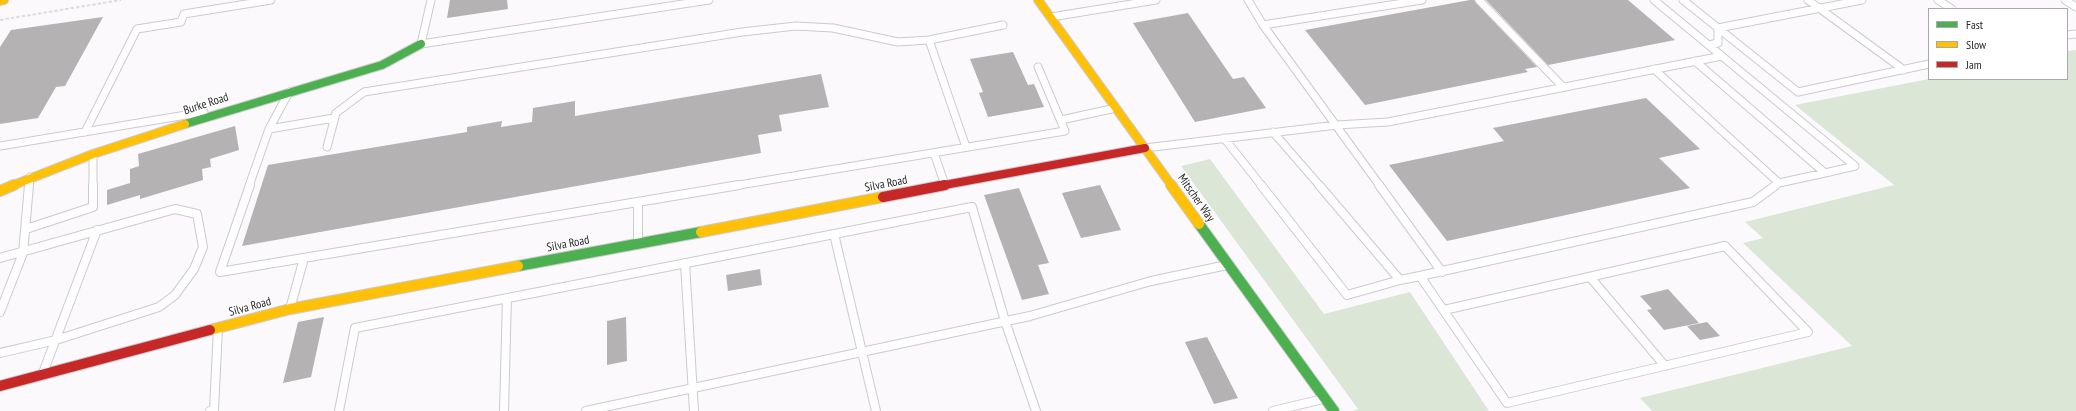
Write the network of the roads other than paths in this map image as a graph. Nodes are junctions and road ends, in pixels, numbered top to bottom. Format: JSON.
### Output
{"nodes":[{"id":1,"x":4,"y":0,"type":"edge"},
{"id":2,"x":271,"y":0,"type":"edge"},
{"id":3,"x":431,"y":0,"type":"edge"},
{"id":4,"x":709,"y":0,"type":"edge"},
{"id":5,"x":1038,"y":0,"type":"edge"},
{"id":6,"x":1156,"y":0,"type":"edge"},
{"id":7,"x":1248,"y":0,"type":"edge"},
{"id":8,"x":1422,"y":0,"type":"edge"},
{"id":9,"x":1479,"y":0,"type":"edge"},
{"id":10,"x":1654,"y":0,"type":"edge"},
{"id":11,"x":1683,"y":0,"type":"edge"},
{"id":12,"x":1808,"y":0,"type":"edge"},
{"id":13,"x":1862,"y":0,"type":"edge"},
{"id":14,"x":1938,"y":0,"type":"edge"},
{"id":15,"x":2065,"y":0,"type":"edge"},
{"id":16,"x":0,"y":1,"type":"edge"},
{"id":17,"x":2076,"y":6,"type":"edge"},
{"id":18,"x":1819,"y":8,"type":"junction"},
{"id":19,"x":1950,"y":8,"type":"edge"},
{"id":20,"x":1051,"y":17,"type":"junction"},
{"id":21,"x":1003,"y":25,"type":"dead end"},
{"id":22,"x":1264,"y":25,"type":"junction"},
{"id":23,"x":1718,"y":28,"type":"junction"},
{"id":24,"x":929,"y":40,"type":"junction"},
{"id":25,"x":421,"y":44,"type":"junction"},
{"id":26,"x":1708,"y":45,"type":"junction"},
{"id":27,"x":1722,"y":56,"type":"junction"},
{"id":28,"x":1695,"y":61,"type":"junction"},
{"id":29,"x":1928,"y":64,"type":"edge"},
{"id":30,"x":1038,"y":67,"type":"dead end"},
{"id":31,"x":1654,"y":70,"type":"junction"},
{"id":32,"x":1904,"y":70,"type":"junction"},
{"id":33,"x":1563,"y":87,"type":"junction"},
{"id":34,"x":288,"y":92,"type":"junction"},
{"id":35,"x":241,"y":106,"type":"junction"},
{"id":36,"x":1116,"y":108,"type":"junction"},
{"id":37,"x":334,"y":118,"type":"junction"},
{"id":38,"x":1061,"y":120,"type":"junction"},
{"id":39,"x":1337,"y":125,"type":"junction"},
{"id":40,"x":269,"y":129,"type":"junction"},
{"id":41,"x":85,"y":132,"type":"junction"},
{"id":42,"x":1273,"y":132,"type":"junction"},
{"id":43,"x":1224,"y":138,"type":"junction"},
{"id":44,"x":0,"y":146,"type":"edge"},
{"id":45,"x":966,"y":147,"type":"junction"},
{"id":46,"x":327,"y":148,"type":"dead end"},
{"id":47,"x":1146,"y":148,"type":"junction"},
{"id":48,"x":934,"y":153,"type":"junction"},
{"id":49,"x":93,"y":154,"type":"junction"},
{"id":50,"x":1825,"y":173,"type":"junction"},
{"id":51,"x":30,"y":177,"type":"junction"},
{"id":52,"x":1779,"y":183,"type":"junction"},
{"id":53,"x":945,"y":185,"type":"junction"},
{"id":54,"x":0,"y":191,"type":"edge"},
{"id":55,"x":638,"y":202,"type":"junction"},
{"id":56,"x":26,"y":229,"type":"junction"},
{"id":57,"x":98,"y":230,"type":"junction"},
{"id":58,"x":834,"y":234,"type":"junction"},
{"id":59,"x":638,"y":243,"type":"junction"},
{"id":60,"x":22,"y":253,"type":"junction"},
{"id":61,"x":0,"y":258,"type":"edge"},
{"id":62,"x":304,"y":258,"type":"junction"},
{"id":63,"x":685,"y":263,"type":"junction"},
{"id":64,"x":1228,"y":264,"type":"junction"},
{"id":65,"x":1442,"y":272,"type":"junction"},
{"id":66,"x":1420,"y":276,"type":"junction"},
{"id":67,"x":1590,"y":277,"type":"junction"},
{"id":68,"x":1400,"y":280,"type":"junction"},
{"id":69,"x":507,"y":298,"type":"junction"},
{"id":70,"x":290,"y":309,"type":"junction"},
{"id":71,"x":1444,"y":310,"type":"junction"},
{"id":72,"x":0,"y":312,"type":"edge"},
{"id":73,"x":1005,"y":321,"type":"junction"},
{"id":74,"x":218,"y":328,"type":"junction"},
{"id":75,"x":56,"y":340,"type":"junction"},
{"id":76,"x":0,"y":352,"type":"edge"},
{"id":77,"x":862,"y":352,"type":"junction"},
{"id":78,"x":1665,"y":366,"type":"junction"},
{"id":79,"x":43,"y":374,"type":"junction"},
{"id":80,"x":0,"y":386,"type":"edge"},
{"id":81,"x":692,"y":387,"type":"junction"},
{"id":82,"x":1325,"y":399,"type":"junction"},
{"id":83,"x":210,"y":411,"type":"edge"},
{"id":84,"x":339,"y":411,"type":"edge"},
{"id":85,"x":504,"y":411,"type":"edge"},
{"id":86,"x":586,"y":411,"type":"edge"},
{"id":87,"x":694,"y":411,"type":"edge"},
{"id":88,"x":876,"y":411,"type":"edge"},
{"id":89,"x":1036,"y":411,"type":"edge"},
{"id":90,"x":1273,"y":411,"type":"edge"},
{"id":91,"x":1334,"y":411,"type":"edge"}],
"edges":[{"from":1,"to":16,"type":"street"},
{"from":2,"to":41,"type":"lane"},
{"from":3,"to":25,"type":"lane"},
{"from":4,"to":25,"type":"lane"},
{"from":5,"to":20,"type":"street","name":"Mitscher Way"},
{"from":6,"to":20,"type":"lane"},
{"from":7,"to":22,"type":"lane"},
{"from":8,"to":22,"type":"lane"},
{"from":9,"to":33,"type":"lane"},
{"from":10,"to":26,"type":"lane"},
{"from":11,"to":23,"type":"lane"},
{"from":12,"to":18,"type":"lane"},
{"from":13,"to":18,"type":"lane"},
{"from":14,"to":19,"type":"lane"},
{"from":15,"to":17,"type":"lane"},
{"from":18,"to":23,"type":"lane"},
{"from":18,"to":32,"type":"lane"},
{"from":20,"to":36,"type":"street","name":"Mitscher Way"},
{"from":21,"to":24,"type":"lane"},
{"from":22,"to":39,"type":"lane"},
{"from":23,"to":26,"type":"lane"},
{"from":23,"to":32,"type":"lane"},
{"from":24,"to":37,"type":"lane"},
{"from":24,"to":45,"type":"lane"},
{"from":25,"to":34,"type":"street","name":"Burke Road"},
{"from":26,"to":27,"type":"lane"},
{"from":27,"to":28,"type":"lane"},
{"from":27,"to":50,"type":"lane"},
{"from":28,"to":31,"type":"lane"},
{"from":28,"to":50,"type":"lane"},
{"from":29,"to":32,"type":"lane"},
{"from":30,"to":38,"type":"lane"},
{"from":31,"to":33,"type":"lane"},
{"from":31,"to":52,"type":"lane"},
{"from":33,"to":39,"type":"lane"},
{"from":34,"to":35,"type":"street","name":"Burke Road"},
{"from":34,"to":40,"type":"lane"},
{"from":35,"to":41,"type":"lane"},
{"from":35,"to":49,"type":"street","name":"Burke Road"},
{"from":36,"to":38,"type":"lane"},
{"from":36,"to":47,"type":"street","name":"Mitscher Way"},
{"from":37,"to":40,"type":"lane"},
{"from":37,"to":46,"type":"lane"},
{"from":38,"to":45,"type":"lane"},
{"from":39,"to":42,"type":"lane"},
{"from":39,"to":65,"type":"lane"},
{"from":40,"to":62,"type":"lane"},
{"from":41,"to":44,"type":"lane"},
{"from":42,"to":43,"type":"lane"},
{"from":42,"to":68,"type":"lane"},
{"from":43,"to":47,"type":"lane"},
{"from":43,"to":68,"type":"lane"},
{"from":45,"to":48,"type":"lane"},
{"from":47,"to":53,"type":"street","name":"Silva Road"},
{"from":47,"to":64,"type":"street","name":"Mitscher Way"},
{"from":48,"to":53,"type":"lane"},
{"from":48,"to":55,"type":"lane"},
{"from":49,"to":51,"type":"street","name":"Burke Road"},
{"from":49,"to":56,"type":"lane"},
{"from":50,"to":52,"type":"lane"},
{"from":51,"to":54,"type":"street","name":"Burke Road"},
{"from":51,"to":56,"type":"lane"},
{"from":52,"to":65,"type":"lane"},
{"from":53,"to":59,"type":"street","name":"Silva Road"},
{"from":55,"to":59,"type":"lane"},
{"from":55,"to":62,"type":"lane"},
{"from":56,"to":60,"type":"lane"},
{"from":57,"to":60,"type":"lane"},
{"from":57,"to":75,"type":"lane"},
{"from":57,"to":75,"type":"lane"},
{"from":58,"to":63,"type":"lane"},
{"from":58,"to":73,"type":"lane"},
{"from":58,"to":77,"type":"lane"},
{"from":59,"to":70,"type":"street","name":"Silva Road"},
{"from":60,"to":61,"type":"lane"},
{"from":60,"to":72,"type":"lane"},
{"from":62,"to":70,"type":"lane"},
{"from":63,"to":69,"type":"lane"},
{"from":63,"to":81,"type":"lane"},
{"from":64,"to":73,"type":"lane"},
{"from":64,"to":82,"type":"street","name":"Mitscher Way"},
{"from":65,"to":66,"type":"lane"},
{"from":66,"to":68,"type":"lane"},
{"from":66,"to":71,"type":"lane"},
{"from":67,"to":71,"type":"lane"},
{"from":67,"to":78,"type":"lane"},
{"from":67,"to":78,"type":"lane"},
{"from":69,"to":84,"type":"lane"},
{"from":69,"to":85,"type":"lane"},
{"from":70,"to":74,"type":"street","name":"Silva Road"},
{"from":71,"to":78,"type":"lane"},
{"from":73,"to":77,"type":"lane"},
{"from":73,"to":89,"type":"lane"},
{"from":74,"to":79,"type":"street","name":"Silva Road"},
{"from":74,"to":83,"type":"lane"},
{"from":75,"to":76,"type":"lane"},
{"from":75,"to":79,"type":"lane"},
{"from":77,"to":81,"type":"lane"},
{"from":77,"to":88,"type":"lane"},
{"from":79,"to":80,"type":"street","name":"Silva Road"},
{"from":81,"to":86,"type":"lane"},
{"from":81,"to":87,"type":"lane"},
{"from":82,"to":90,"type":"lane"},
{"from":82,"to":91,"type":"street","name":"Mitscher Way"}]}
